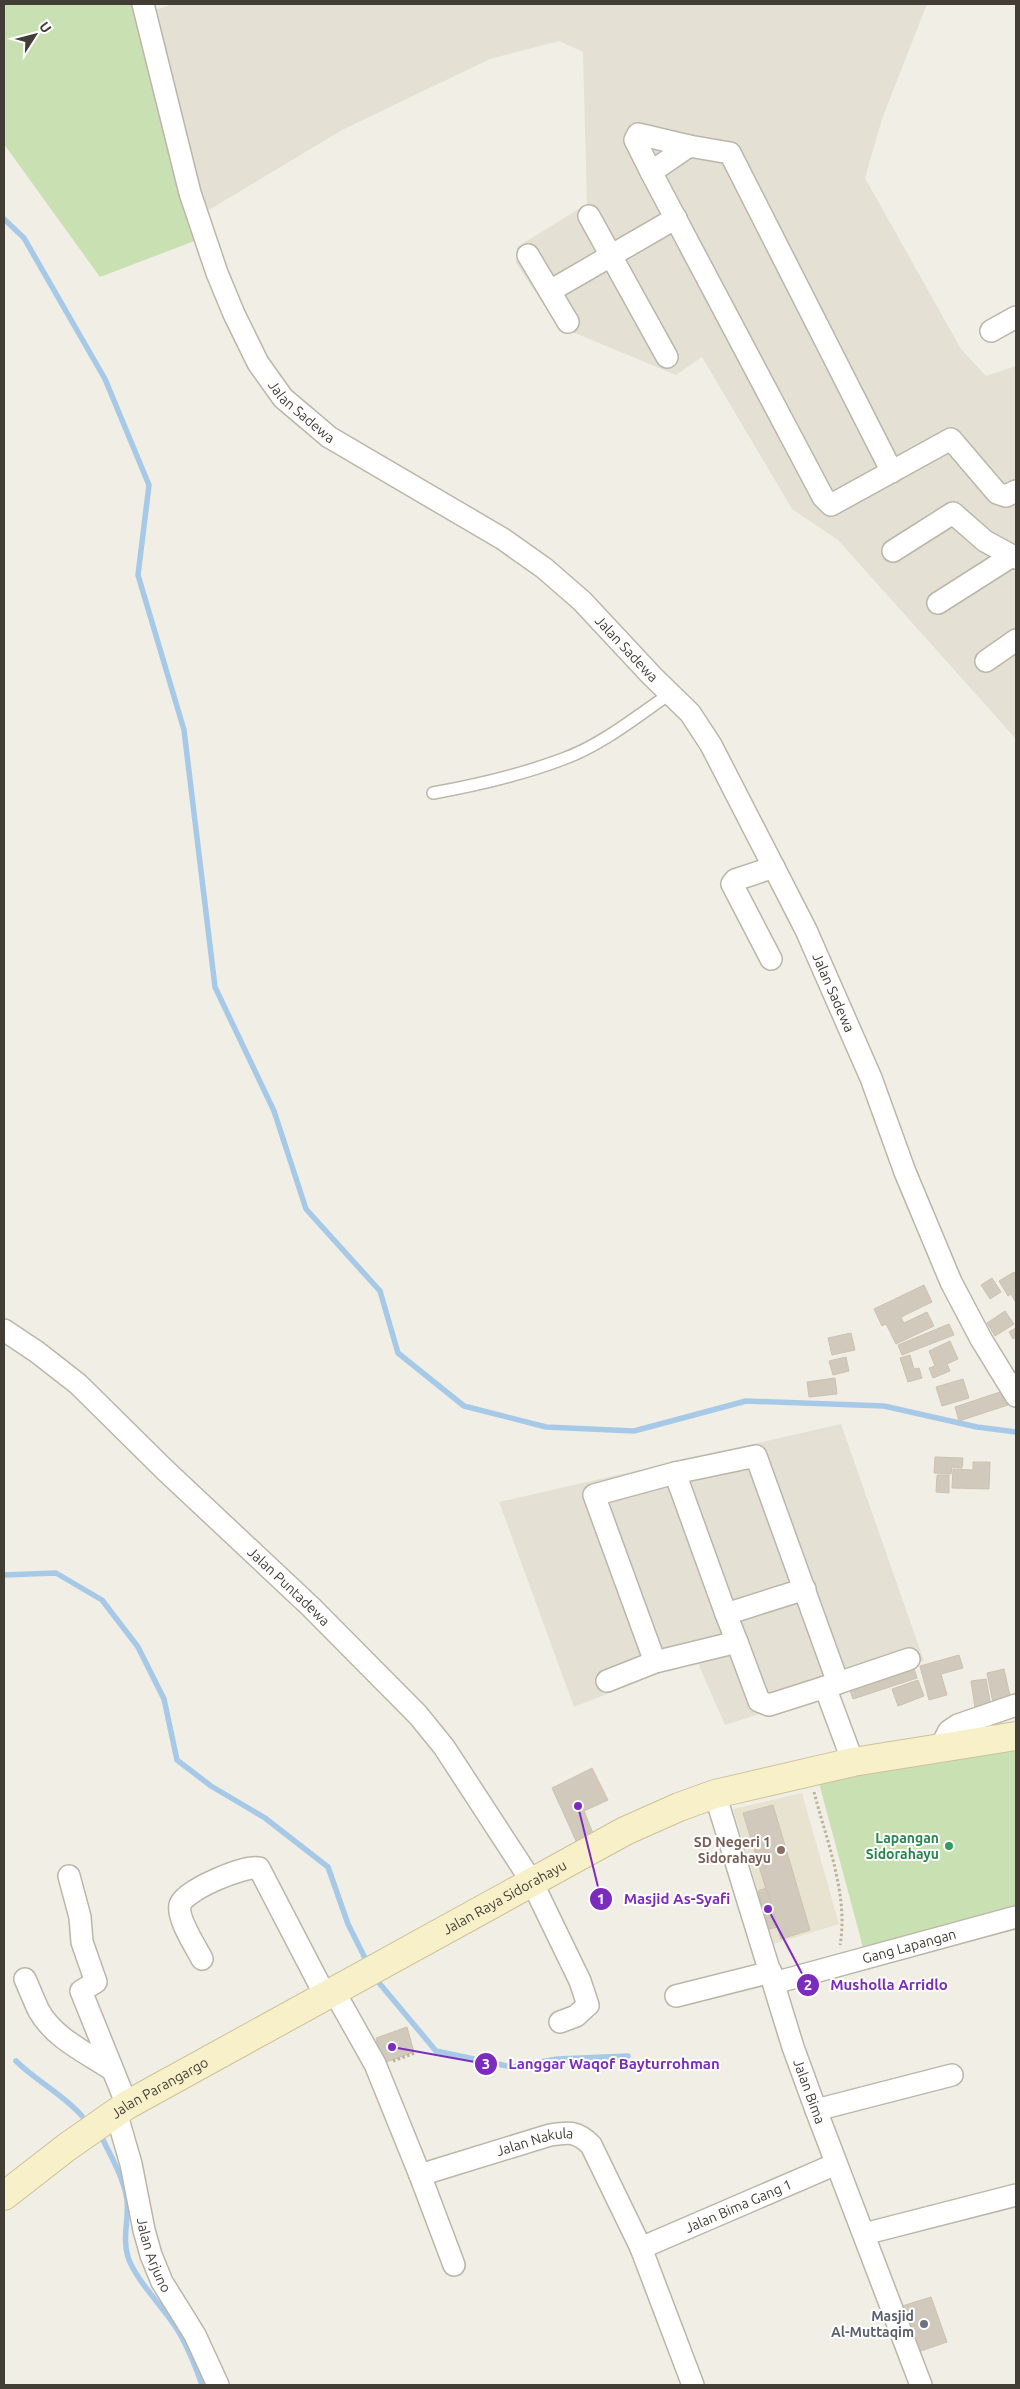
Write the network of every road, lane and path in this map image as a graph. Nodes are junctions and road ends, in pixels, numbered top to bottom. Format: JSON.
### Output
{"nodes":[{"id":1,"x":142,"y":4,"type":"edge"},
{"id":2,"x":689,"y":146,"type":"junction"},
{"id":3,"x":652,"y":172,"type":"junction"},
{"id":4,"x":589,"y":216,"type":"dead end"},
{"id":5,"x":676,"y":218,"type":"junction"},
{"id":6,"x":528,"y":255,"type":"dead end"},
{"id":7,"x":612,"y":255,"type":"junction"},
{"id":8,"x":550,"y":291,"type":"junction"},
{"id":9,"x":1016,"y":317,"type":"edge"},
{"id":10,"x":568,"y":322,"type":"dead end"},
{"id":11,"x":991,"y":331,"type":"dead end"},
{"id":12,"x":667,"y":357,"type":"dead end"},
{"id":13,"x":892,"y":472,"type":"junction"},
{"id":14,"x":1016,"y":491,"type":"edge"},
{"id":15,"x":893,"y":551,"type":"dead end"},
{"id":16,"x":1014,"y":557,"type":"edge"},
{"id":17,"x":938,"y":602,"type":"dead end"},
{"id":18,"x":1016,"y":640,"type":"edge"},
{"id":19,"x":986,"y":661,"type":"dead end"},
{"id":20,"x":672,"y":693,"type":"junction"},
{"id":21,"x":433,"y":793,"type":"dead end"},
{"id":22,"x":774,"y":867,"type":"junction"},
{"id":23,"x":771,"y":959,"type":"dead end"},
{"id":24,"x":4,"y":1330,"type":"edge"},
{"id":25,"x":1016,"y":1396,"type":"edge"},
{"id":26,"x":675,"y":1473,"type":"junction"},
{"id":27,"x":805,"y":1589,"type":"junction"},
{"id":28,"x":726,"y":1614,"type":"junction"},
{"id":29,"x":737,"y":1642,"type":"junction"},
{"id":30,"x":909,"y":1659,"type":"dead end"},
{"id":31,"x":655,"y":1662,"type":"junction"},
{"id":32,"x":607,"y":1681,"type":"dead end"},
{"id":33,"x":832,"y":1685,"type":"junction"},
{"id":34,"x":1016,"y":1705,"type":"edge"},
{"id":35,"x":1016,"y":1736,"type":"edge"},
{"id":36,"x":942,"y":1746,"type":"junction"},
{"id":37,"x":853,"y":1762,"type":"junction"},
{"id":38,"x":809,"y":1772,"type":"junction"},
{"id":39,"x":715,"y":1794,"type":"junction"},
{"id":40,"x":69,"y":1876,"type":"dead end"},
{"id":41,"x":532,"y":1882,"type":"junction"},
{"id":42,"x":1016,"y":1917,"type":"edge"},
{"id":43,"x":202,"y":1959,"type":"dead end"},
{"id":44,"x":835,"y":1966,"type":"junction"},
{"id":45,"x":772,"y":1977,"type":"junction"},
{"id":46,"x":25,"y":1979,"type":"dead end"},
{"id":47,"x":330,"y":1995,"type":"junction"},
{"id":48,"x":676,"y":1996,"type":"dead end"},
{"id":49,"x":560,"y":2022,"type":"dead end"},
{"id":50,"x":111,"y":2068,"type":"junction"},
{"id":51,"x":952,"y":2074,"type":"dead end"},
{"id":52,"x":121,"y":2109,"type":"junction"},
{"id":53,"x":816,"y":2110,"type":"junction"},
{"id":54,"x":836,"y":2164,"type":"junction"},
{"id":55,"x":420,"y":2176,"type":"junction"},
{"id":56,"x":1016,"y":2195,"type":"edge"},
{"id":57,"x":4,"y":2196,"type":"edge"},
{"id":58,"x":864,"y":2234,"type":"junction"},
{"id":59,"x":641,"y":2248,"type":"junction"},
{"id":60,"x":454,"y":2265,"type":"dead end"},
{"id":61,"x":218,"y":2385,"type":"edge"},
{"id":62,"x":693,"y":2385,"type":"edge"},
{"id":63,"x":921,"y":2385,"type":"edge"}],
"edges":[{"from":1,"to":20,"type":"street","name":"Jalan Sadewa"},
{"from":2,"to":3,"type":"street"},
{"from":2,"to":3,"type":"street"},
{"from":2,"to":13,"type":"street"},
{"from":3,"to":5,"type":"street"},
{"from":4,"to":7,"type":"street"},
{"from":5,"to":7,"type":"street"},
{"from":5,"to":13,"type":"street"},
{"from":6,"to":8,"type":"street"},
{"from":7,"to":8,"type":"street"},
{"from":7,"to":12,"type":"street"},
{"from":8,"to":10,"type":"street"},
{"from":9,"to":11,"type":"street"},
{"from":13,"to":14,"type":"street"},
{"from":15,"to":16,"type":"street"},
{"from":16,"to":17,"type":"street"},
{"from":18,"to":19,"type":"street"},
{"from":20,"to":21,"type":"lane"},
{"from":20,"to":22,"type":"street","name":"Jalan Sadewa"},
{"from":22,"to":23,"type":"street"},
{"from":22,"to":25,"type":"street","name":"Jalan Sadewa"},
{"from":24,"to":41,"type":"street","name":"Jalan Puntadewa"},
{"from":26,"to":27,"type":"street"},
{"from":26,"to":28,"type":"street"},
{"from":26,"to":31,"type":"street"},
{"from":27,"to":28,"type":"street"},
{"from":27,"to":33,"type":"street"},
{"from":28,"to":29,"type":"street"},
{"from":29,"to":31,"type":"street"},
{"from":29,"to":33,"type":"street"},
{"from":30,"to":33,"type":"street"},
{"from":31,"to":32,"type":"street"},
{"from":33,"to":37,"type":"street"},
{"from":34,"to":36,"type":"street"},
{"from":35,"to":36,"type":"main road","name":"Jalan Raya Sidorahayu"},
{"from":36,"to":37,"type":"main road","name":"Jalan Raya Sidorahayu"},
{"from":37,"to":38,"type":"main road","name":"Jalan Raya Sidorahayu"},
{"from":38,"to":39,"type":"main road","name":"Jalan Raya Sidorahayu"},
{"from":38,"to":44,"type":"path"},
{"from":39,"to":41,"type":"main road","name":"Jalan Raya Sidorahayu"},
{"from":39,"to":45,"type":"street","name":"Jalan Bima"},
{"from":40,"to":50,"type":"street","name":"Jalan Arjuno"},
{"from":41,"to":47,"type":"main road","name":"Jalan Raya Sidorahayu"},
{"from":41,"to":49,"type":"street","name":"Jalan Puntadewa"},
{"from":42,"to":44,"type":"street","name":"Gang Lapangan"},
{"from":43,"to":47,"type":"street"},
{"from":44,"to":45,"type":"street","name":"Gang Lapangan"},
{"from":45,"to":48,"type":"street","name":"Gang Lapangan"},
{"from":45,"to":53,"type":"street","name":"Jalan Bima"},
{"from":46,"to":50,"type":"street"},
{"from":47,"to":52,"type":"main road","name":"Jalan Parangargo"},
{"from":47,"to":55,"type":"street"},
{"from":50,"to":52,"type":"street","name":"Jalan Arjuno"},
{"from":51,"to":53,"type":"street"},
{"from":52,"to":57,"type":"main road","name":"Jalan Parangargo"},
{"from":52,"to":61,"type":"street","name":"Jalan Arjuno"},
{"from":53,"to":54,"type":"street","name":"Jalan Bima"},
{"from":54,"to":58,"type":"street","name":"Jalan Bima"},
{"from":54,"to":59,"type":"street","name":"Jalan Bima Gang 1"},
{"from":55,"to":59,"type":"street","name":"Jalan Nakula"},
{"from":55,"to":60,"type":"street"},
{"from":56,"to":58,"type":"street"},
{"from":58,"to":63,"type":"street","name":"Jalan Bima"},
{"from":59,"to":62,"type":"street","name":"Jalan Nakula"}]}
